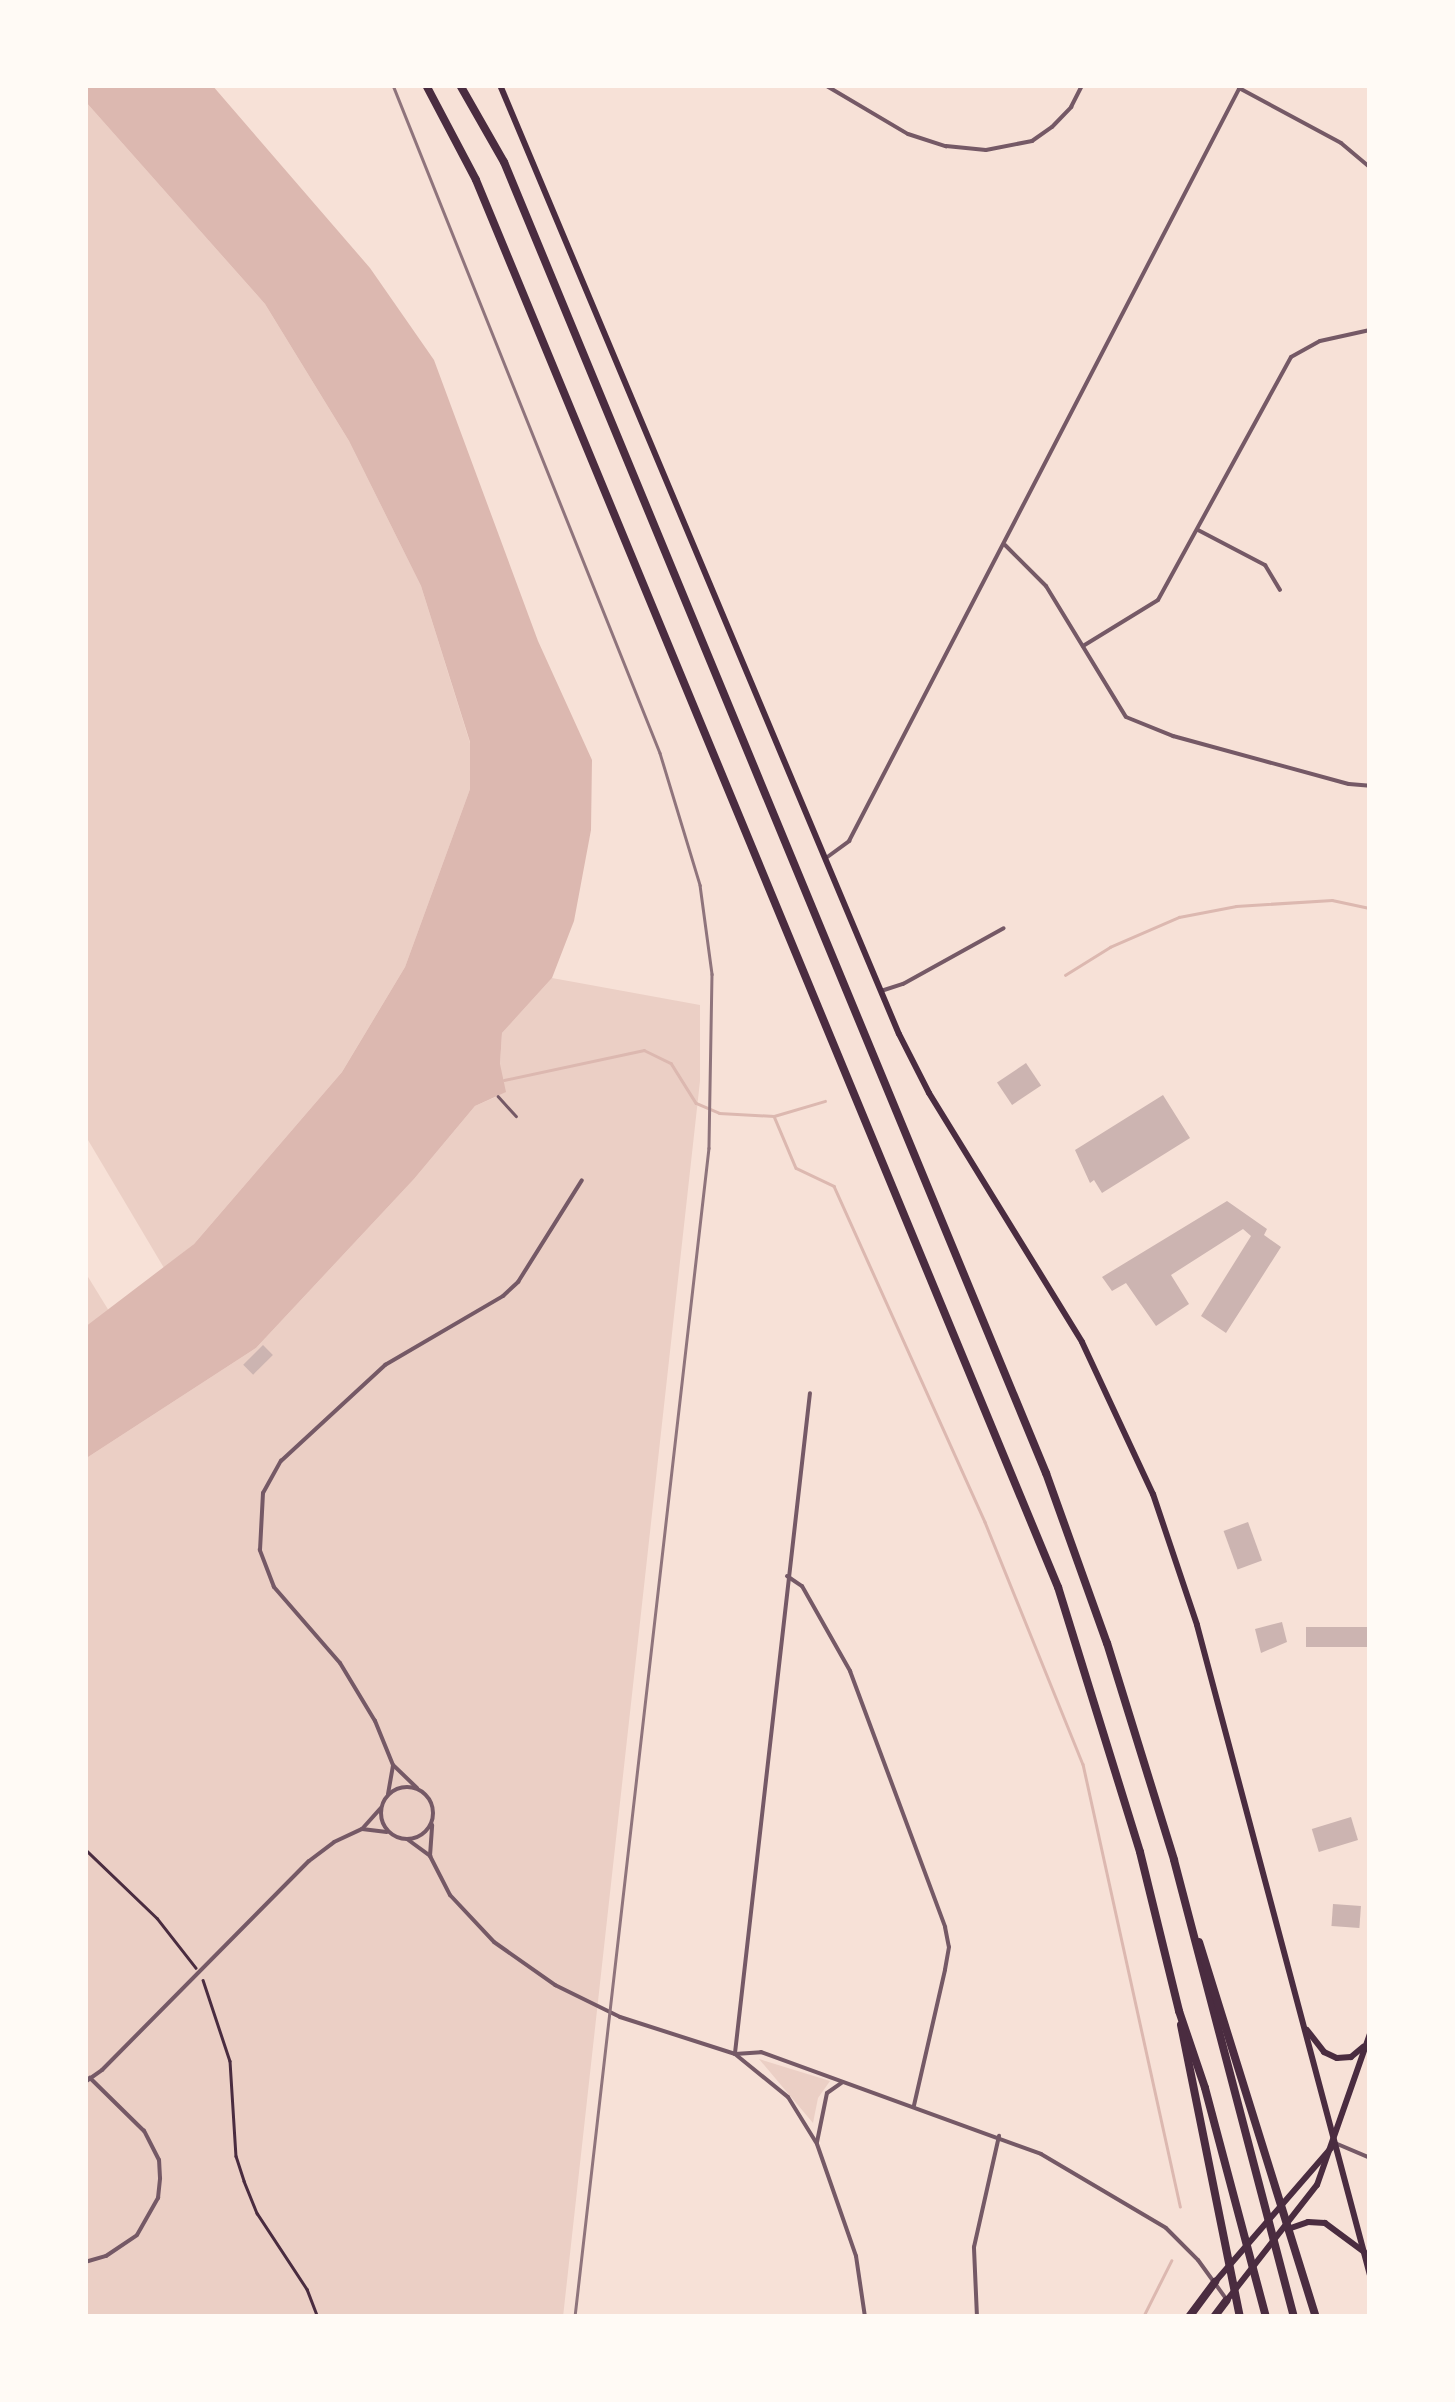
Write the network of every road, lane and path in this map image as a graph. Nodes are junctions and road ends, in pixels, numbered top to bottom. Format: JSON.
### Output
{"nodes":[{"id":1,"x":426,"y":85,"type":"edge"},
{"id":2,"x":460,"y":85,"type":"edge"},
{"id":3,"x":500,"y":85,"type":"edge"},
{"id":4,"x":825,"y":85,"type":"edge"},
{"id":5,"x":1082,"y":85,"type":"edge"},
{"id":6,"x":1240,"y":86,"type":"edge"},
{"id":7,"x":1370,"y":167,"type":"edge"},
{"id":8,"x":1370,"y":330,"type":"edge"},
{"id":9,"x":1198,"y":530,"type":"junction"},
{"id":10,"x":1005,"y":545,"type":"junction"},
{"id":11,"x":1280,"y":590,"type":"dead end"},
{"id":12,"x":1082,"y":646,"type":"junction"},
{"id":13,"x":1370,"y":786,"type":"edge"},
{"id":14,"x":824,"y":859,"type":"junction"},
{"id":15,"x":1004,"y":928,"type":"dead end"},
{"id":16,"x":880,"y":991,"type":"junction"},
{"id":17,"x":498,"y":1096,"type":"dead end"},
{"id":18,"x":516,"y":1116,"type":"dead end"},
{"id":19,"x":582,"y":1180,"type":"dead end"},
{"id":20,"x":810,"y":1392,"type":"dead end"},
{"id":21,"x":788,"y":1576,"type":"junction"},
{"id":22,"x":393,"y":1765,"type":"junction"},
{"id":23,"x":417,"y":1788,"type":"junction"},
{"id":24,"x":388,"y":1794,"type":"junction"},
{"id":25,"x":381,"y":1808,"type":"junction"},
{"id":26,"x":432,"y":1822,"type":"junction"},
{"id":27,"x":362,"y":1830,"type":"junction"},
{"id":28,"x":390,"y":1833,"type":"junction"},
{"id":29,"x":408,"y":1839,"type":"junction"},
{"id":30,"x":85,"y":1849,"type":"edge"},
{"id":31,"x":430,"y":1856,"type":"junction"},
{"id":32,"x":1187,"y":1910,"type":"junction"},
{"id":33,"x":1180,"y":2011,"type":"junction"},
{"id":34,"x":1305,"y":2028,"type":"junction"},
{"id":35,"x":1369,"y":2038,"type":"edge"},
{"id":36,"x":735,"y":2054,"type":"junction"},
{"id":37,"x":88,"y":2080,"type":"edge"},
{"id":38,"x":848,"y":2082,"type":"junction"},
{"id":39,"x":914,"y":2105,"type":"junction"},
{"id":40,"x":1000,"y":2136,"type":"junction"},
{"id":41,"x":1335,"y":2143,"type":"junction"},
{"id":42,"x":817,"y":2144,"type":"junction"},
{"id":43,"x":1370,"y":2158,"type":"edge"},
{"id":44,"x":1282,"y":2231,"type":"junction"},
{"id":45,"x":1364,"y":2252,"type":"junction"},
{"id":46,"x":85,"y":2262,"type":"edge"},
{"id":47,"x":1370,"y":2275,"type":"edge"},
{"id":48,"x":1215,"y":2282,"type":"junction"},
{"id":49,"x":1226,"y":2300,"type":"junction"},
{"id":50,"x":1240,"y":2316,"type":"edge"},
{"id":51,"x":318,"y":2317,"type":"edge"},
{"id":52,"x":866,"y":2317,"type":"edge"},
{"id":53,"x":977,"y":2317,"type":"edge"},
{"id":54,"x":1189,"y":2317,"type":"edge"},
{"id":55,"x":1214,"y":2317,"type":"edge"},
{"id":56,"x":1266,"y":2317,"type":"edge"},
{"id":57,"x":1294,"y":2317,"type":"edge"},
{"id":58,"x":1316,"y":2317,"type":"edge"}],
"edges":[{"from":1,"to":33,"type":"highway"},
{"from":2,"to":32,"type":"highway"},
{"from":3,"to":14,"type":"main road"},
{"from":4,"to":5,"type":"street"},
{"from":6,"to":7,"type":"street"},
{"from":6,"to":10,"type":"street"},
{"from":8,"to":9,"type":"street"},
{"from":9,"to":11,"type":"street"},
{"from":9,"to":12,"type":"street"},
{"from":10,"to":12,"type":"street"},
{"from":10,"to":14,"type":"street"},
{"from":12,"to":13,"type":"street"},
{"from":14,"to":16,"type":"main road"},
{"from":15,"to":16,"type":"street"},
{"from":16,"to":34,"type":"main road"},
{"from":17,"to":18,"type":"lane"},
{"from":19,"to":22,"type":"street"},
{"from":20,"to":21,"type":"street"},
{"from":21,"to":36,"type":"street"},
{"from":21,"to":39,"type":"street"},
{"from":22,"to":23,"type":"street"},
{"from":22,"to":24,"type":"street"},
{"from":23,"to":24,"type":"street"},
{"from":23,"to":26,"type":"street"},
{"from":24,"to":25,"type":"street"},
{"from":25,"to":27,"type":"street"},
{"from":25,"to":28,"type":"street"},
{"from":26,"to":29,"type":"street"},
{"from":26,"to":31,"type":"street"},
{"from":27,"to":28,"type":"street"},
{"from":27,"to":37,"type":"street"},
{"from":28,"to":29,"type":"street"},
{"from":29,"to":31,"type":"street"},
{"from":30,"to":51,"type":"path"},
{"from":31,"to":36,"type":"street"},
{"from":32,"to":57,"type":"highway"},
{"from":32,"to":58,"type":"highway"},
{"from":33,"to":50,"type":"highway"},
{"from":33,"to":56,"type":"highway"},
{"from":34,"to":35,"type":"main road"},
{"from":34,"to":41,"type":"main road"},
{"from":35,"to":41,"type":"main road"},
{"from":36,"to":38,"type":"street"},
{"from":36,"to":42,"type":"street"},
{"from":37,"to":46,"type":"street"},
{"from":38,"to":39,"type":"street"},
{"from":38,"to":42,"type":"street"},
{"from":39,"to":40,"type":"street"},
{"from":40,"to":48,"type":"street"},
{"from":40,"to":53,"type":"street"},
{"from":41,"to":43,"type":"street"},
{"from":41,"to":44,"type":"main road"},
{"from":41,"to":45,"type":"main road"},
{"from":41,"to":48,"type":"main road"},
{"from":42,"to":52,"type":"street"},
{"from":44,"to":45,"type":"main road"},
{"from":44,"to":49,"type":"main road"},
{"from":45,"to":47,"type":"main road"},
{"from":48,"to":49,"type":"street"},
{"from":48,"to":54,"type":"highway"},
{"from":49,"to":55,"type":"highway"}]}
